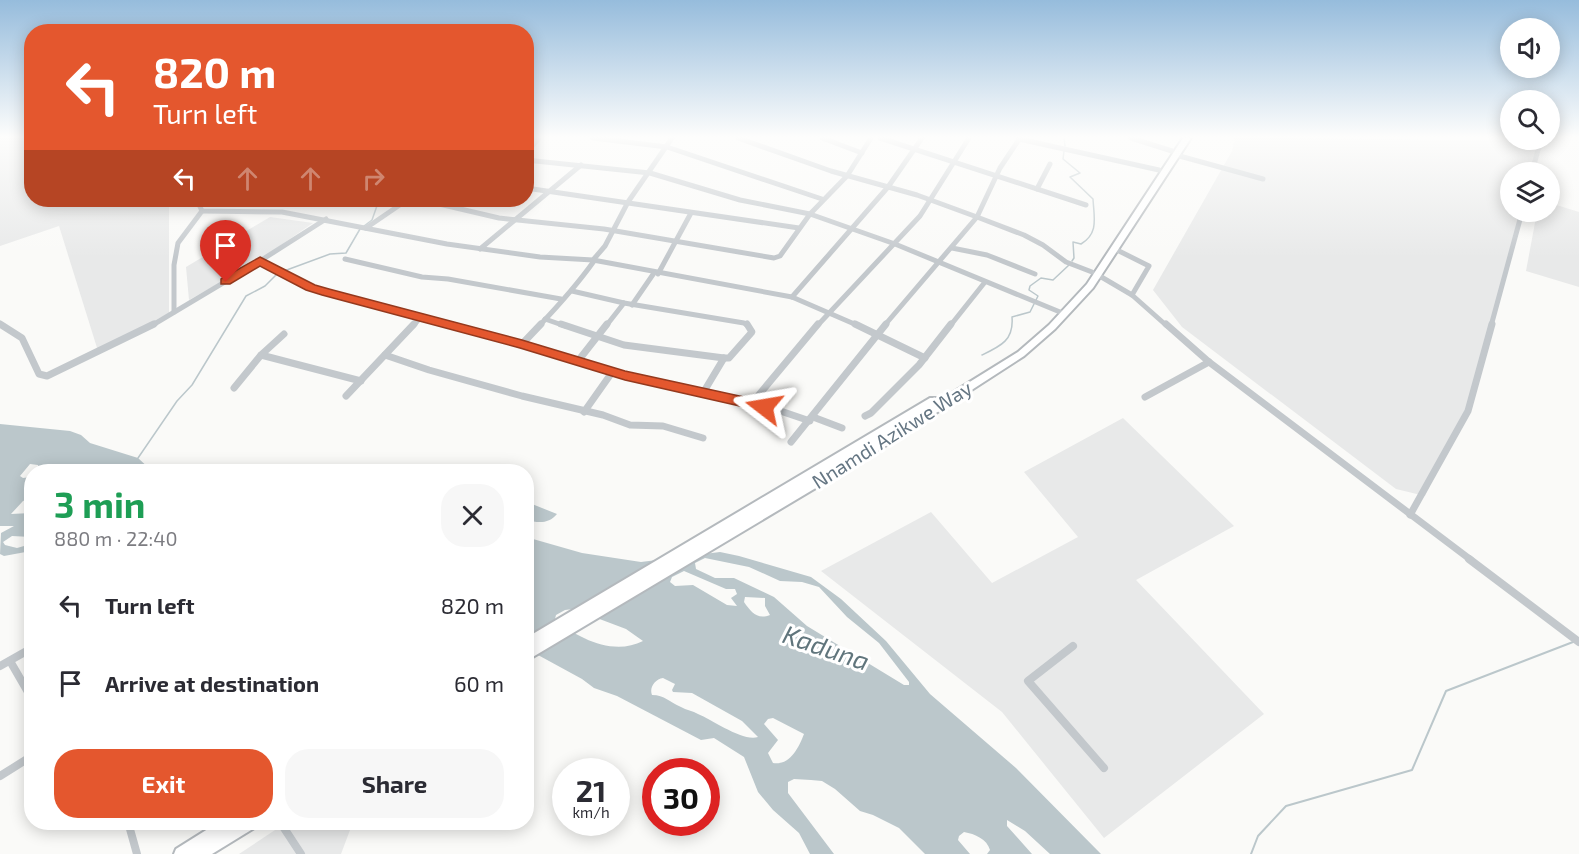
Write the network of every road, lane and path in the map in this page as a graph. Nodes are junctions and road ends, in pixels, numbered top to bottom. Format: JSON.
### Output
{"nodes":[{"id":1,"x":566,"y":178,"type":"edge"},
{"id":2,"x":646,"y":178,"type":"edge"},
{"id":3,"x":666,"y":178,"type":"edge"},
{"id":4,"x":759,"y":178,"type":"edge"},
{"id":5,"x":845,"y":178,"type":"edge"},
{"id":6,"x":854,"y":178,"type":"edge"},
{"id":7,"x":894,"y":178,"type":"edge"},
{"id":8,"x":944,"y":178,"type":"edge"},
{"id":9,"x":995,"y":178,"type":"edge"},
{"id":10,"x":1002,"y":178,"type":"edge"},
{"id":11,"x":1043,"y":178,"type":"edge"},
{"id":12,"x":1154,"y":178,"type":"edge"},
{"id":13,"x":1159,"y":178,"type":"edge"},
{"id":14,"x":1259,"y":178,"type":"edge"},
{"id":15,"x":1263,"y":179,"type":"dead end"},
{"id":16,"x":888,"y":187,"type":"junction"},
{"id":17,"x":534,"y":189,"type":"edge"},
{"id":18,"x":1037,"y":189,"type":"junction"},
{"id":19,"x":550,"y":192,"type":"junction"},
{"id":20,"x":822,"y":199,"type":"junction"},
{"id":21,"x":932,"y":200,"type":"junction"},
{"id":22,"x":628,"y":202,"type":"junction"},
{"id":23,"x":534,"y":204,"type":"edge"},
{"id":24,"x":1086,"y":205,"type":"dead end"},
{"id":25,"x":200,"y":207,"type":"edge"},
{"id":26,"x":397,"y":207,"type":"edge"},
{"id":27,"x":456,"y":207,"type":"edge"},
{"id":28,"x":530,"y":207,"type":"edge"},
{"id":29,"x":202,"y":211,"type":"junction"},
{"id":30,"x":691,"y":213,"type":"junction"},
{"id":31,"x":810,"y":214,"type":"junction"},
{"id":32,"x":977,"y":217,"type":"junction"},
{"id":33,"x":326,"y":219,"type":"junction"},
{"id":34,"x":514,"y":219,"type":"junction"},
{"id":35,"x":1518,"y":222,"type":"edge"},
{"id":36,"x":366,"y":228,"type":"junction"},
{"id":37,"x":799,"y":228,"type":"junction"},
{"id":38,"x":854,"y":228,"type":"junction"},
{"id":39,"x":611,"y":232,"type":"junction"},
{"id":40,"x":675,"y":242,"type":"junction"},
{"id":41,"x":895,"y":244,"type":"junction"},
{"id":42,"x":952,"y":248,"type":"junction"},
{"id":43,"x":480,"y":249,"type":"junction"},
{"id":44,"x":1115,"y":249,"type":"junction"},
{"id":45,"x":345,"y":259,"type":"dead end"},
{"id":46,"x":260,"y":261,"type":"junction"},
{"id":47,"x":594,"y":261,"type":"junction"},
{"id":48,"x":940,"y":264,"type":"junction"},
{"id":49,"x":656,"y":273,"type":"junction"},
{"id":50,"x":1035,"y":274,"type":"dead end"},
{"id":51,"x":1095,"y":274,"type":"junction"},
{"id":52,"x":985,"y":282,"type":"junction"},
{"id":53,"x":572,"y":291,"type":"junction"},
{"id":54,"x":1132,"y":295,"type":"junction"},
{"id":55,"x":792,"y":297,"type":"junction"},
{"id":56,"x":561,"y":299,"type":"junction"},
{"id":57,"x":624,"y":303,"type":"junction"},
{"id":58,"x":632,"y":305,"type":"junction"},
{"id":59,"x":174,"y":312,"type":"junction"},
{"id":60,"x":1060,"y":312,"type":"junction"},
{"id":61,"x":829,"y":313,"type":"junction"},
{"id":62,"x":420,"y":318,"type":"junction"},
{"id":63,"x":545,"y":320,"type":"junction"},
{"id":64,"x":0,"y":324,"type":"edge"},
{"id":65,"x":284,"y":334,"type":"dead end"},
{"id":66,"x":878,"y":334,"type":"junction"},
{"id":67,"x":596,"y":338,"type":"junction"},
{"id":68,"x":522,"y":344,"type":"junction"},
{"id":69,"x":261,"y":355,"type":"junction"},
{"id":70,"x":386,"y":355,"type":"junction"},
{"id":71,"x":724,"y":358,"type":"junction"},
{"id":72,"x":925,"y":358,"type":"junction"},
{"id":73,"x":578,"y":361,"type":"junction"},
{"id":74,"x":1209,"y":362,"type":"junction"},
{"id":75,"x":613,"y":371,"type":"junction"},
{"id":76,"x":361,"y":381,"type":"junction"},
{"id":77,"x":234,"y":388,"type":"dead end"},
{"id":78,"x":703,"y":393,"type":"junction"},
{"id":79,"x":346,"y":396,"type":"dead end"},
{"id":80,"x":1145,"y":397,"type":"dead end"},
{"id":81,"x":751,"y":401,"type":"junction"},
{"id":82,"x":584,"y":412,"type":"junction"},
{"id":83,"x":865,"y":416,"type":"dead end"},
{"id":84,"x":811,"y":419,"type":"junction"},
{"id":85,"x":842,"y":428,"type":"dead end"},
{"id":86,"x":703,"y":438,"type":"dead end"},
{"id":87,"x":790,"y":442,"type":"dead end"},
{"id":88,"x":1410,"y":515,"type":"junction"},
{"id":89,"x":702,"y":544,"type":"junction"},
{"id":90,"x":534,"y":640,"type":"edge"},
{"id":91,"x":1579,"y":642,"type":"edge"},
{"id":92,"x":1073,"y":646,"type":"dead end"},
{"id":93,"x":534,"y":650,"type":"edge"},
{"id":94,"x":24,"y":653,"type":"edge"},
{"id":95,"x":10,"y":661,"type":"junction"},
{"id":96,"x":0,"y":666,"type":"edge"},
{"id":97,"x":24,"y":685,"type":"edge"},
{"id":98,"x":24,"y":761,"type":"edge"},
{"id":99,"x":1104,"y":768,"type":"dead end"},
{"id":100,"x":0,"y":776,"type":"edge"},
{"id":101,"x":130,"y":830,"type":"edge"},
{"id":102,"x":220,"y":830,"type":"edge"},
{"id":103,"x":238,"y":830,"type":"edge"},
{"id":104,"x":285,"y":830,"type":"edge"},
{"id":105,"x":137,"y":854,"type":"edge"},
{"id":106,"x":181,"y":854,"type":"edge"},
{"id":107,"x":198,"y":854,"type":"edge"},
{"id":108,"x":301,"y":854,"type":"edge"}],
"edges":[{"from":1,"to":19,"type":"street"},
{"from":2,"to":22,"type":"street"},
{"from":3,"to":31,"type":"street"},
{"from":4,"to":20,"type":"street"},
{"from":5,"to":20,"type":"street"},
{"from":6,"to":16,"type":"street"},
{"from":7,"to":16,"type":"street"},
{"from":8,"to":21,"type":"street"},
{"from":9,"to":32,"type":"street"},
{"from":10,"to":18,"type":"street"},
{"from":11,"to":18,"type":"street"},
{"from":12,"to":51,"type":"highway","name":"Nnamdi Azikwe Way"},
{"from":13,"to":44,"type":"highway","name":"Nnamdi Azikwe Way"},
{"from":14,"to":15,"type":"street"},
{"from":16,"to":21,"type":"street"},
{"from":16,"to":38,"type":"street"},
{"from":17,"to":19,"type":"street"},
{"from":18,"to":24,"type":"street"},
{"from":19,"to":22,"type":"street"},
{"from":19,"to":23,"type":"street"},
{"from":20,"to":31,"type":"street"},
{"from":21,"to":32,"type":"street"},
{"from":21,"to":41,"type":"street"},
{"from":22,"to":30,"type":"street"},
{"from":22,"to":39,"type":"street"},
{"from":25,"to":29,"type":"street"},
{"from":26,"to":36,"type":"street"},
{"from":27,"to":34,"type":"street"},
{"from":28,"to":34,"type":"street"},
{"from":29,"to":33,"type":"street"},
{"from":29,"to":59,"type":"street"},
{"from":30,"to":37,"type":"street"},
{"from":30,"to":40,"type":"street"},
{"from":31,"to":37,"type":"street"},
{"from":31,"to":38,"type":"street"},
{"from":32,"to":42,"type":"street"},
{"from":32,"to":51,"type":"street"},
{"from":33,"to":36,"type":"street"},
{"from":33,"to":46,"type":"street"},
{"from":34,"to":39,"type":"street"},
{"from":34,"to":43,"type":"street"},
{"from":35,"to":88,"type":"street"},
{"from":36,"to":43,"type":"street"},
{"from":37,"to":40,"type":"street"},
{"from":38,"to":41,"type":"street"},
{"from":38,"to":55,"type":"street"},
{"from":39,"to":40,"type":"street"},
{"from":39,"to":47,"type":"street"},
{"from":40,"to":49,"type":"street"},
{"from":41,"to":48,"type":"street"},
{"from":41,"to":61,"type":"street"},
{"from":42,"to":48,"type":"street"},
{"from":42,"to":50,"type":"street"},
{"from":43,"to":47,"type":"street"},
{"from":44,"to":51,"type":"highway","name":"Nnamdi Azikwe Way"},
{"from":44,"to":54,"type":"street"},
{"from":45,"to":56,"type":"street"},
{"from":46,"to":59,"type":"street"},
{"from":46,"to":62,"type":"street"},
{"from":47,"to":49,"type":"street"},
{"from":47,"to":53,"type":"street"},
{"from":48,"to":52,"type":"street"},
{"from":48,"to":66,"type":"street"},
{"from":49,"to":55,"type":"street"},
{"from":49,"to":58,"type":"street"},
{"from":51,"to":54,"type":"street"},
{"from":51,"to":60,"type":"highway","name":"Nnamdi Azikwe Way"},
{"from":51,"to":89,"type":"highway","name":"Nnamdi Azikwe Way"},
{"from":52,"to":60,"type":"street"},
{"from":52,"to":72,"type":"street"},
{"from":53,"to":56,"type":"street"},
{"from":53,"to":57,"type":"street"},
{"from":54,"to":74,"type":"street"},
{"from":55,"to":61,"type":"street"},
{"from":56,"to":63,"type":"street"},
{"from":57,"to":58,"type":"street"},
{"from":57,"to":67,"type":"street"},
{"from":58,"to":71,"type":"street"},
{"from":59,"to":64,"type":"street"},
{"from":60,"to":89,"type":"highway","name":"Nnamdi Azikwe Way"},
{"from":61,"to":66,"type":"street"},
{"from":61,"to":81,"type":"street"},
{"from":62,"to":68,"type":"street"},
{"from":62,"to":70,"type":"street"},
{"from":63,"to":67,"type":"street"},
{"from":63,"to":68,"type":"street"},
{"from":65,"to":69,"type":"street"},
{"from":66,"to":72,"type":"street"},
{"from":66,"to":84,"type":"street"},
{"from":67,"to":71,"type":"street"},
{"from":67,"to":73,"type":"street"},
{"from":68,"to":73,"type":"street"},
{"from":69,"to":76,"type":"street"},
{"from":69,"to":77,"type":"street"},
{"from":70,"to":76,"type":"street"},
{"from":70,"to":82,"type":"street"},
{"from":71,"to":78,"type":"street"},
{"from":72,"to":83,"type":"street"},
{"from":73,"to":75,"type":"street"},
{"from":74,"to":80,"type":"street"},
{"from":74,"to":88,"type":"street"},
{"from":75,"to":78,"type":"street"},
{"from":75,"to":82,"type":"street"},
{"from":76,"to":79,"type":"street"},
{"from":78,"to":81,"type":"street"},
{"from":81,"to":84,"type":"street"},
{"from":82,"to":86,"type":"street"},
{"from":84,"to":85,"type":"street"},
{"from":84,"to":87,"type":"street"},
{"from":88,"to":91,"type":"street"},
{"from":89,"to":90,"type":"highway","name":"Nnamdi Azikwe Way"},
{"from":89,"to":93,"type":"highway","name":"Nnamdi Azikwe Way"},
{"from":92,"to":99,"type":"street"},
{"from":94,"to":95,"type":"street"},
{"from":95,"to":96,"type":"street"},
{"from":95,"to":97,"type":"street"},
{"from":98,"to":100,"type":"street"},
{"from":101,"to":105,"type":"street"},
{"from":102,"to":106,"type":"highway"},
{"from":103,"to":107,"type":"highway"},
{"from":104,"to":108,"type":"street"}]}
